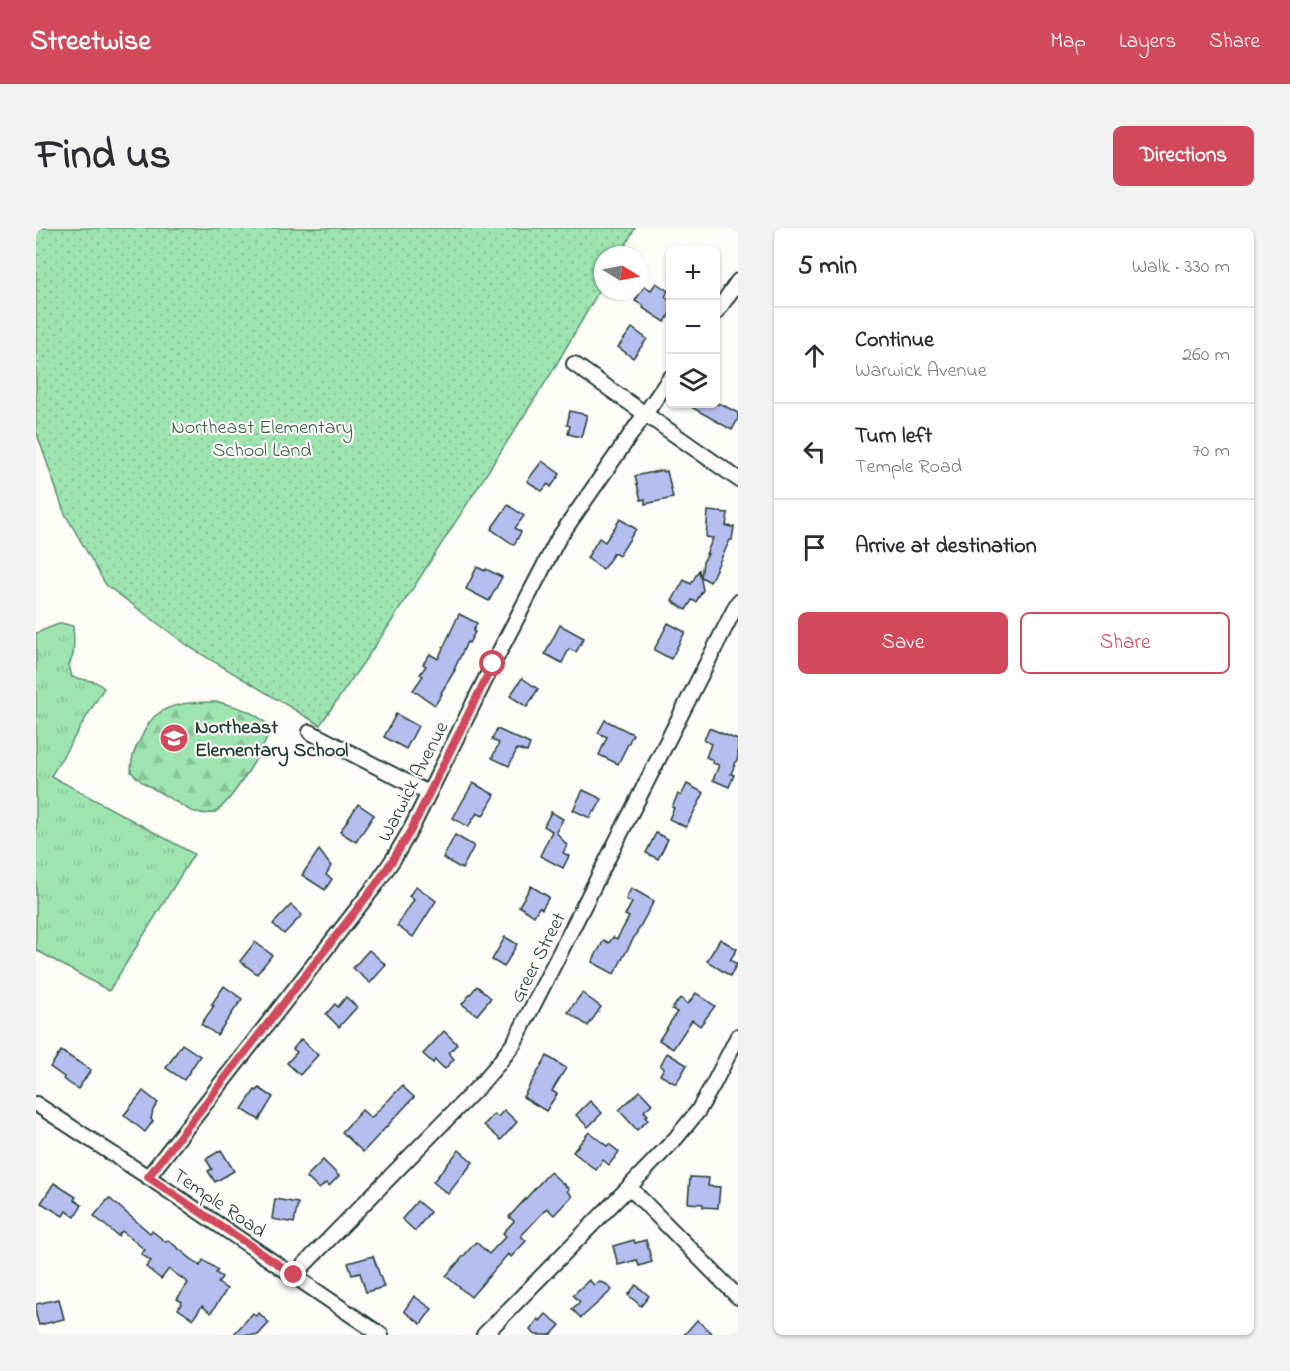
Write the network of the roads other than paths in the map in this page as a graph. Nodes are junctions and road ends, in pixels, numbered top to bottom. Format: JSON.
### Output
{"nodes":[{"id":1,"x":738,"y":281,"type":"edge"},
{"id":2,"x":720,"y":307,"type":"edge"},
{"id":3,"x":574,"y":364,"type":"dead end"},
{"id":4,"x":666,"y":384,"type":"edge"},
{"id":5,"x":645,"y":414,"type":"junction"},
{"id":6,"x":738,"y":479,"type":"edge"},
{"id":7,"x":738,"y":602,"type":"edge"},
{"id":8,"x":310,"y":732,"type":"dead end"},
{"id":9,"x":428,"y":793,"type":"junction"},
{"id":10,"x":738,"y":1036,"type":"edge"},
{"id":11,"x":36,"y":1104,"type":"edge"},
{"id":12,"x":148,"y":1177,"type":"junction"},
{"id":13,"x":629,"y":1187,"type":"junction"},
{"id":14,"x":294,"y":1275,"type":"junction"},
{"id":15,"x":738,"y":1297,"type":"edge"},
{"id":16,"x":381,"y":1335,"type":"edge"},
{"id":17,"x":484,"y":1335,"type":"edge"}],
"edges":[{"from":1,"to":2,"type":"street"},
{"from":3,"to":5,"type":"street"},
{"from":4,"to":5,"type":"street","name":"Warwick Avenue"},
{"from":5,"to":6,"type":"street"},
{"from":5,"to":9,"type":"street","name":"Warwick Avenue"},
{"from":7,"to":14,"type":"street","name":"Greer Street"},
{"from":8,"to":9,"type":"street"},
{"from":9,"to":12,"type":"street","name":"Warwick Avenue"},
{"from":10,"to":13,"type":"street"},
{"from":11,"to":12,"type":"street","name":"Temple Road"},
{"from":12,"to":14,"type":"street","name":"Temple Road"},
{"from":13,"to":15,"type":"street"},
{"from":13,"to":17,"type":"street"},
{"from":14,"to":16,"type":"street","name":"Temple Road"}]}
